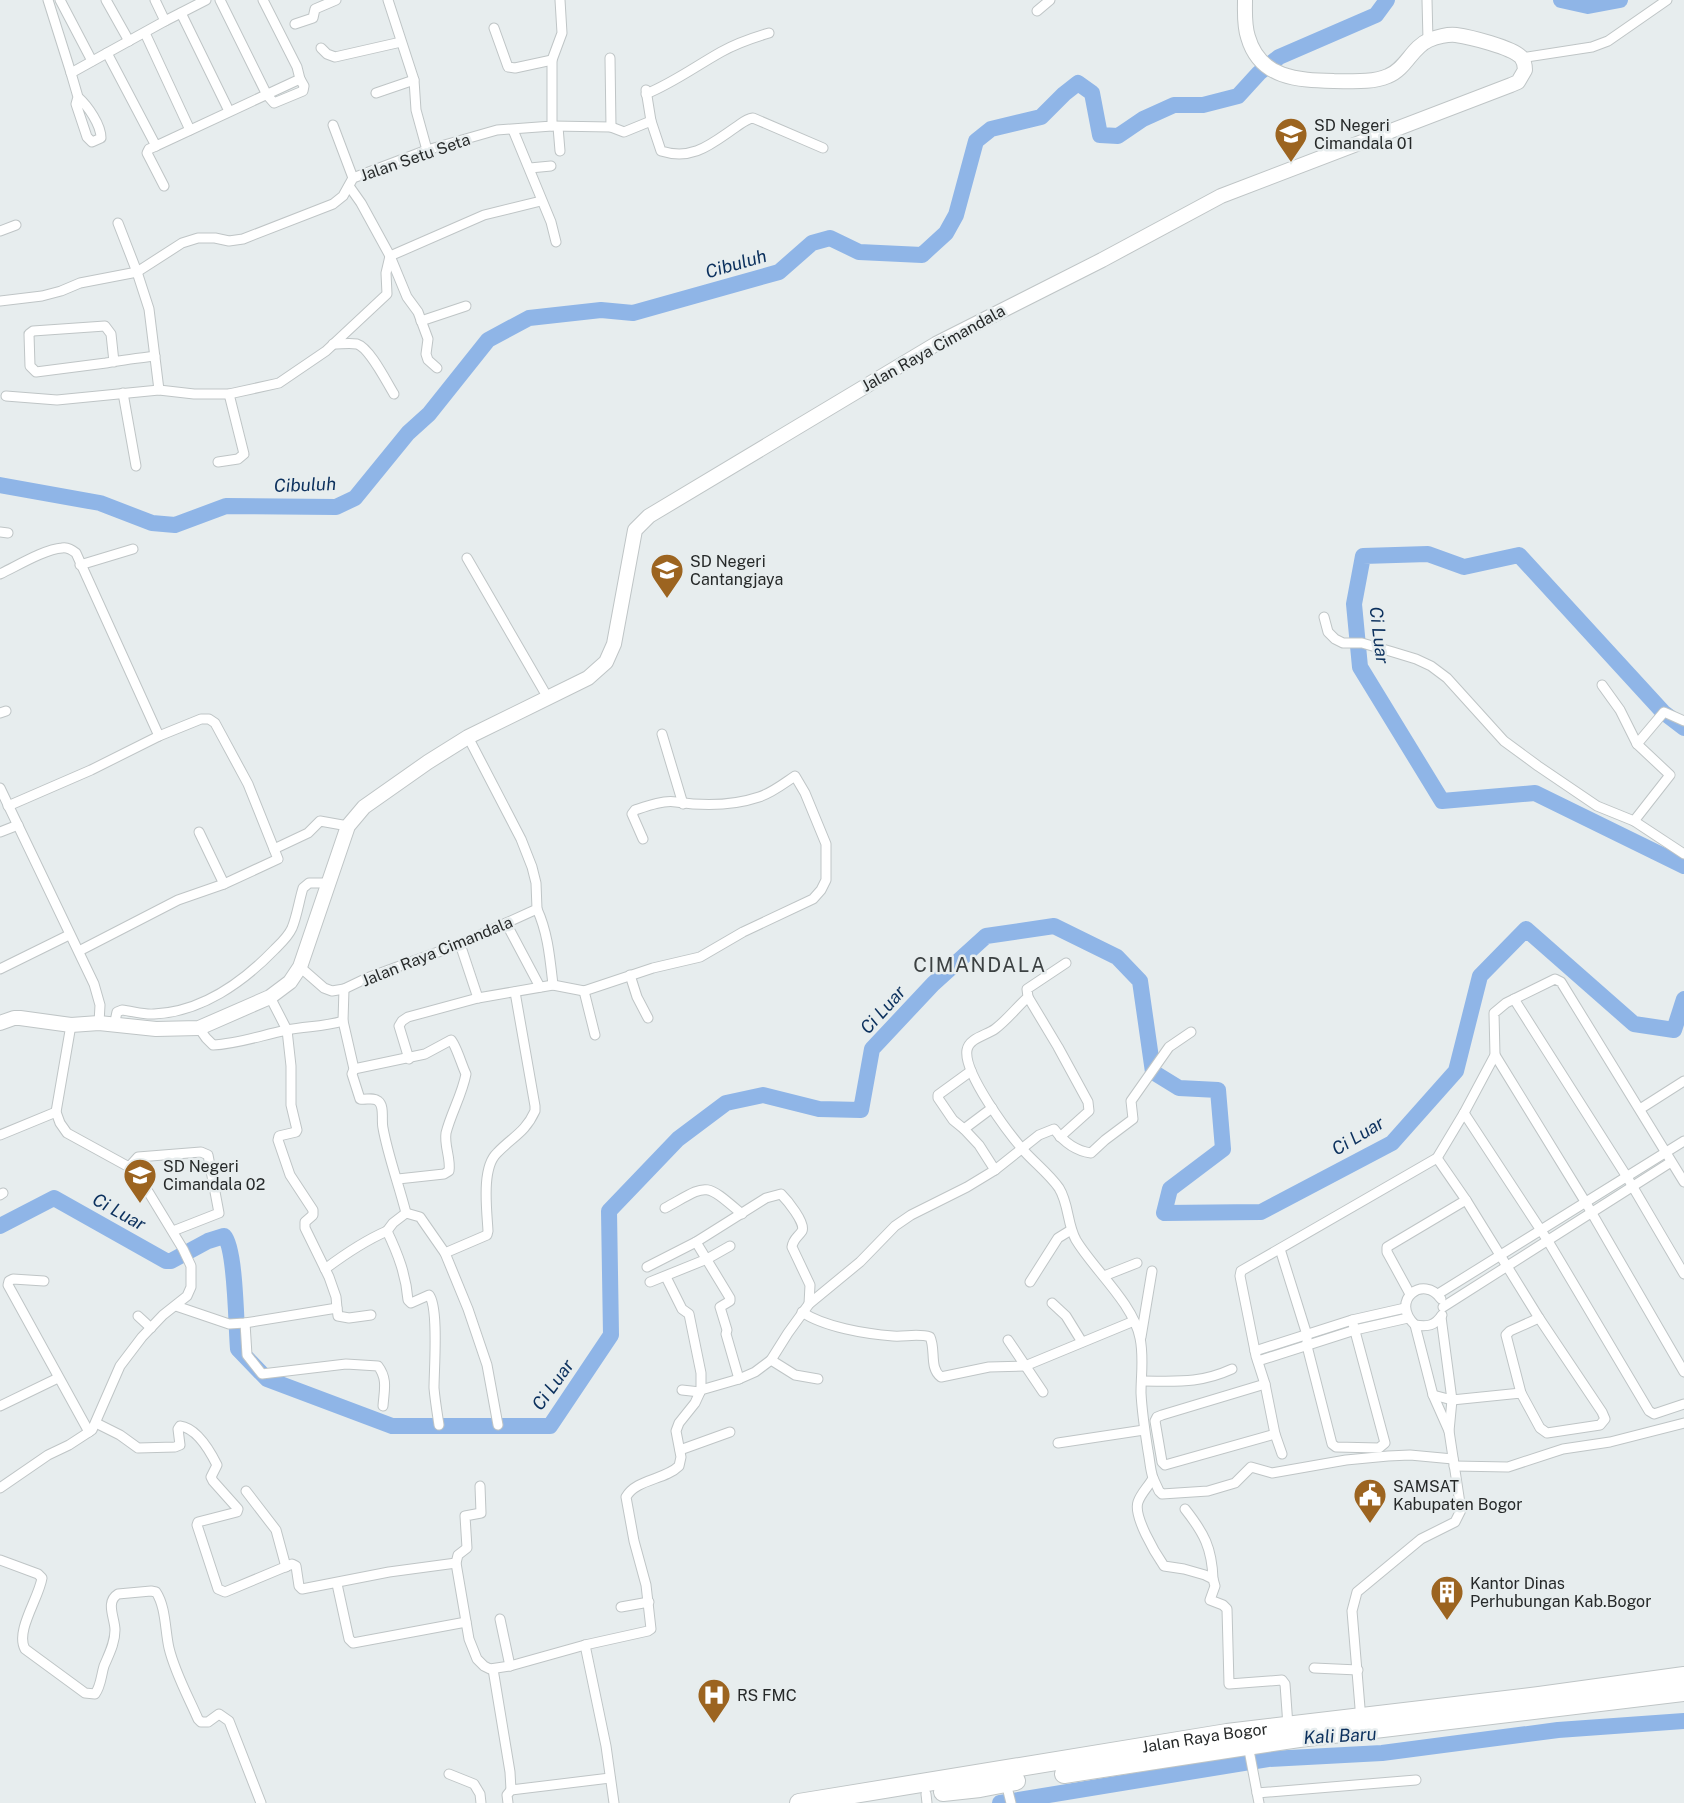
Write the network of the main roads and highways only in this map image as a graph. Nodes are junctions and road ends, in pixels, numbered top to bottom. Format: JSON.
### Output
{"nodes":[{"id":1,"x":1684,"y":1676,"type":"edge"},
{"id":2,"x":1684,"y":1692,"type":"edge"},
{"id":3,"x":1362,"y":1724,"type":"junction"},
{"id":4,"x":926,"y":1799,"type":"edge"},
{"id":5,"x":798,"y":1803,"type":"edge"},
{"id":6,"x":874,"y":1803,"type":"edge"}],
"edges":[{"from":1,"to":3,"type":"highway","name":"Jalan Raya Bogor"},
{"from":2,"to":3,"type":"highway","name":"Jalan Raya Bogor"},
{"from":3,"to":4,"type":"highway","name":"Jalan Raya Bogor"},
{"from":3,"to":5,"type":"highway","name":"Jalan Raya Bogor"},
{"from":4,"to":6,"type":"highway","name":"Jalan Raya Bogor"}]}
